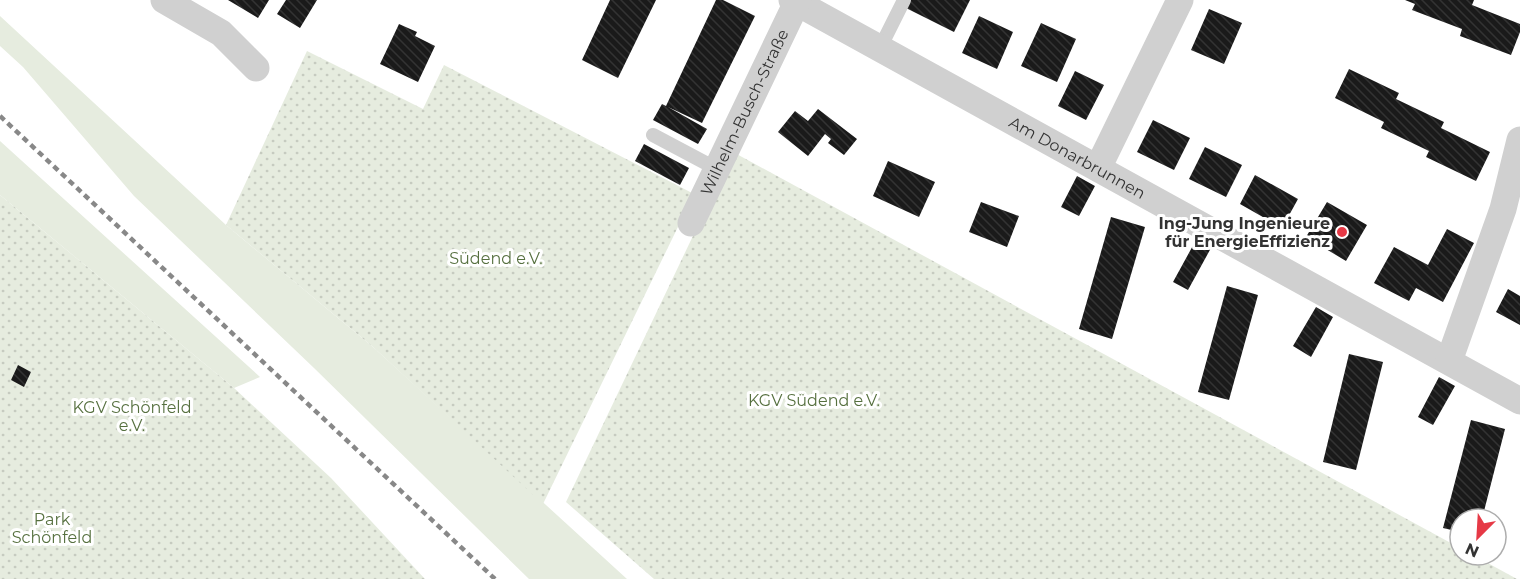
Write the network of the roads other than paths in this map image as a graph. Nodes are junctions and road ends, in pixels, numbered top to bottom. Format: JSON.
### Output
{"nodes":[{"id":1,"x":164,"y":0,"type":"edge"},
{"id":2,"x":904,"y":0,"type":"edge"},
{"id":3,"x":1180,"y":0,"type":"edge"},
{"id":4,"x":796,"y":1,"type":"edge"},
{"id":5,"x":880,"y":48,"type":"junction"},
{"id":6,"x":256,"y":68,"type":"dead end"},
{"id":7,"x":653,"y":135,"type":"dead end"},
{"id":8,"x":1520,"y":140,"type":"edge"},
{"id":9,"x":1098,"y":168,"type":"junction"},
{"id":10,"x":717,"y":169,"type":"junction"},
{"id":11,"x":691,"y":223,"type":"dead end"},
{"id":12,"x":1449,"y":361,"type":"junction"},
{"id":13,"x":1520,"y":401,"type":"edge"}],
"edges":[{"from":1,"to":6,"type":"street"},
{"from":2,"to":5,"type":"lane"},
{"from":3,"to":9,"type":"street"},
{"from":4,"to":5,"type":"street","name":"Am Donarbrunnen"},
{"from":4,"to":10,"type":"street","name":"Wilhelm-Busch-Straße"},
{"from":5,"to":9,"type":"street","name":"Am Donarbrunnen"},
{"from":7,"to":10,"type":"lane"},
{"from":8,"to":12,"type":"street"},
{"from":9,"to":12,"type":"street","name":"Am Donarbrunnen"},
{"from":10,"to":11,"type":"street","name":"Wilhelm-Busch-Straße"},
{"from":12,"to":13,"type":"street","name":"Am Donarbrunnen"}]}
